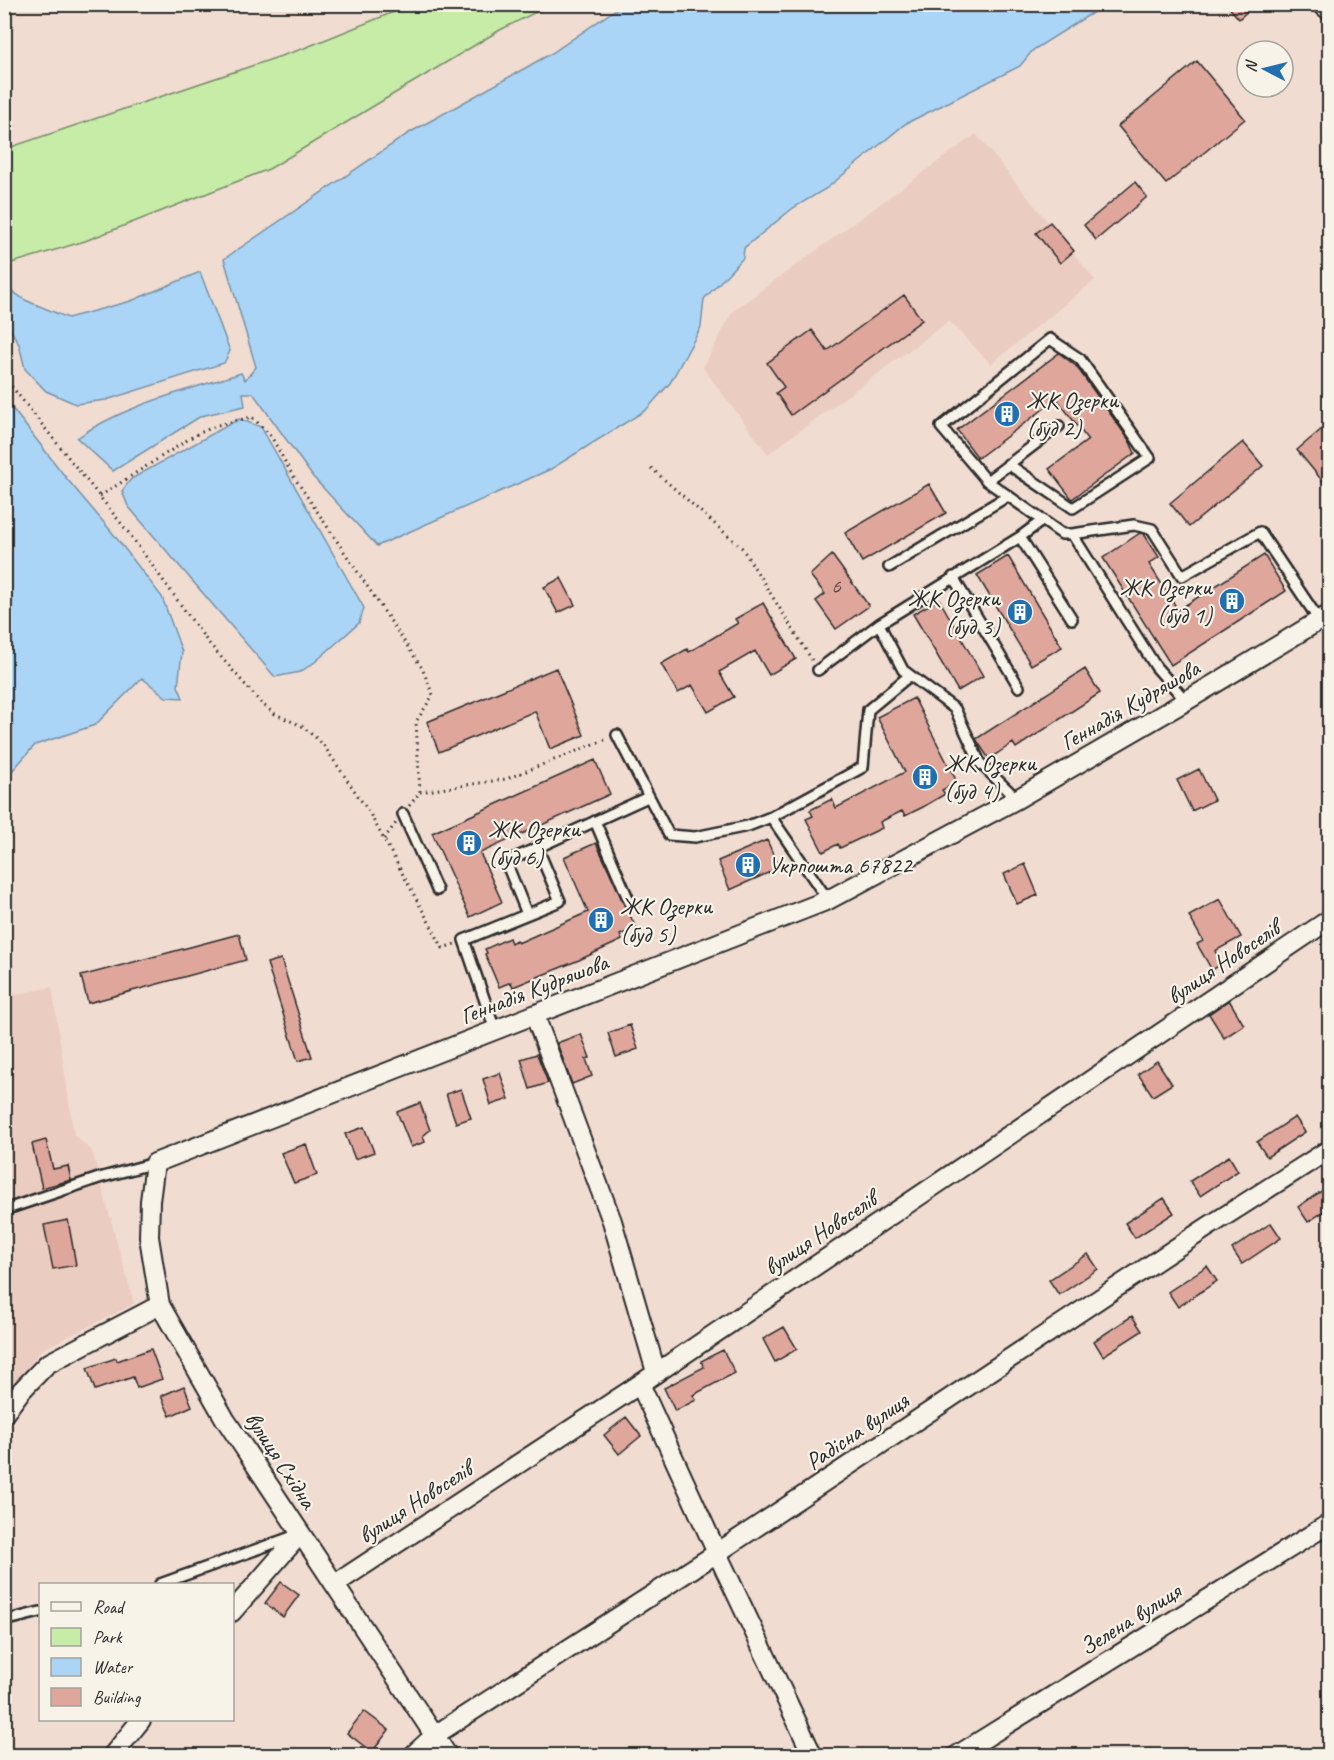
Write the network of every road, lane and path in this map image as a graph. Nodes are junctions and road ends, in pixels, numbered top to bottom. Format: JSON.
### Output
{"nodes":[{"id":1,"x":1321,"y":4,"type":"edge"},
{"id":2,"x":1329,"y":11,"type":"edge"},
{"id":3,"x":4,"y":377,"type":"edge"},
{"id":4,"x":1059,"y":426,"type":"dead end"},
{"id":5,"x":1008,"y":464,"type":"junction"},
{"id":6,"x":651,"y":468,"type":"dead end"},
{"id":7,"x":987,"y":481,"type":"junction"},
{"id":8,"x":100,"y":496,"type":"junction"},
{"id":9,"x":1008,"y":496,"type":"junction"},
{"id":10,"x":1043,"y":520,"type":"junction"},
{"id":11,"x":1072,"y":534,"type":"junction"},
{"id":12,"x":1020,"y":537,"type":"junction"},
{"id":13,"x":889,"y":567,"type":"dead end"},
{"id":14,"x":953,"y":577,"type":"junction"},
{"id":15,"x":1324,"y":617,"type":"edge"},
{"id":16,"x":1072,"y":619,"type":"dead end"},
{"id":17,"x":879,"y":624,"type":"junction"},
{"id":18,"x":818,"y":670,"type":"joint"},
{"id":19,"x":909,"y":676,"type":"junction"},
{"id":20,"x":1019,"y":687,"type":"dead end"},
{"id":21,"x":1186,"y":701,"type":"junction"},
{"id":22,"x":617,"y":735,"type":"joint"},
{"id":23,"x":420,"y":792,"type":"junction"},
{"id":24,"x":648,"y":797,"type":"junction"},
{"id":25,"x":1017,"y":799,"type":"junction"},
{"id":26,"x":403,"y":814,"type":"junction"},
{"id":27,"x":771,"y":817,"type":"junction"},
{"id":28,"x":595,"y":821,"type":"junction"},
{"id":29,"x":384,"y":839,"type":"junction"},
{"id":30,"x":537,"y":847,"type":"junction"},
{"id":31,"x":437,"y":890,"type":"dead end"},
{"id":32,"x":828,"y":900,"type":"junction"},
{"id":33,"x":630,"y":903,"type":"dead end"},
{"id":34,"x":527,"y":914,"type":"junction"},
{"id":35,"x":1329,"y":919,"type":"edge"},
{"id":36,"x":464,"y":940,"type":"junction"},
{"id":37,"x":535,"y":1016,"type":"junction"},
{"id":38,"x":495,"y":1030,"type":"junction"},
{"id":39,"x":1329,"y":1149,"type":"edge"},
{"id":40,"x":155,"y":1163,"type":"junction"},
{"id":41,"x":4,"y":1210,"type":"edge"},
{"id":42,"x":160,"y":1305,"type":"junction"},
{"id":43,"x":656,"y":1372,"type":"junction"},
{"id":44,"x":640,"y":1384,"type":"junction"},
{"id":45,"x":4,"y":1414,"type":"edge"},
{"id":46,"x":1329,"y":1523,"type":"edge"},
{"id":47,"x":300,"y":1534,"type":"junction"},
{"id":48,"x":717,"y":1553,"type":"junction"},
{"id":49,"x":163,"y":1583,"type":"edge"},
{"id":50,"x":335,"y":1584,"type":"junction"},
{"id":51,"x":234,"y":1610,"type":"edge"},
{"id":52,"x":39,"y":1612,"type":"edge"},
{"id":53,"x":4,"y":1621,"type":"edge"},
{"id":54,"x":139,"y":1721,"type":"edge"},
{"id":55,"x":435,"y":1736,"type":"junction"},
{"id":56,"x":112,"y":1755,"type":"edge"},
{"id":57,"x":412,"y":1755,"type":"edge"},
{"id":58,"x":448,"y":1755,"type":"edge"},
{"id":59,"x":813,"y":1755,"type":"edge"},
{"id":60,"x":956,"y":1755,"type":"edge"}],
"edges":[{"from":1,"to":2,"type":"street"},
{"from":3,"to":8,"type":"path"},
{"from":4,"to":5,"type":"lane"},
{"from":5,"to":7,"type":"lane"},
{"from":5,"to":7,"type":"lane"},
{"from":6,"to":18,"type":"path"},
{"from":7,"to":9,"type":"lane"},
{"from":8,"to":23,"type":"path"},
{"from":8,"to":29,"type":"path"},
{"from":9,"to":10,"type":"lane"},
{"from":9,"to":13,"type":"lane"},
{"from":10,"to":11,"type":"lane"},
{"from":10,"to":12,"type":"lane"},
{"from":11,"to":15,"type":"lane"},
{"from":11,"to":21,"type":"lane"},
{"from":12,"to":14,"type":"lane"},
{"from":12,"to":16,"type":"lane"},
{"from":14,"to":17,"type":"lane"},
{"from":14,"to":20,"type":"lane"},
{"from":15,"to":21,"type":"street","name":"Геннадія Кудряшова"},
{"from":17,"to":18,"type":"lane"},
{"from":17,"to":19,"type":"lane"},
{"from":19,"to":25,"type":"lane"},
{"from":19,"to":27,"type":"lane"},
{"from":21,"to":25,"type":"street","name":"Геннадія Кудряшова"},
{"from":22,"to":23,"type":"path"},
{"from":22,"to":24,"type":"lane"},
{"from":23,"to":26,"type":"path"},
{"from":24,"to":27,"type":"lane"},
{"from":24,"to":28,"type":"lane"},
{"from":25,"to":32,"type":"street","name":"Геннадія Кудряшова"},
{"from":26,"to":29,"type":"path"},
{"from":26,"to":31,"type":"lane"},
{"from":27,"to":32,"type":"lane"},
{"from":28,"to":30,"type":"lane"},
{"from":28,"to":33,"type":"lane"},
{"from":29,"to":36,"type":"path"},
{"from":30,"to":34,"type":"lane"},
{"from":30,"to":34,"type":"lane"},
{"from":32,"to":37,"type":"street","name":"Геннадія Кудряшова"},
{"from":34,"to":36,"type":"lane"},
{"from":35,"to":43,"type":"street","name":"вулиця Новоселів"},
{"from":36,"to":38,"type":"lane"},
{"from":37,"to":38,"type":"street","name":"Геннадія Кудряшова"},
{"from":37,"to":43,"type":"street"},
{"from":38,"to":40,"type":"street","name":"Геннадія Кудряшова"},
{"from":39,"to":48,"type":"street","name":"Радісна вулиця"},
{"from":40,"to":41,"type":"lane"},
{"from":40,"to":42,"type":"street","name":"вулиця Східна"},
{"from":42,"to":45,"type":"street"},
{"from":42,"to":47,"type":"street","name":"вулиця Східна"},
{"from":43,"to":44,"type":"street","name":"вулиця Новоселів"},
{"from":44,"to":48,"type":"street"},
{"from":44,"to":50,"type":"street","name":"вулиця Новоселів"},
{"from":46,"to":60,"type":"street","name":"Зелена вулиця"},
{"from":47,"to":49,"type":"lane"},
{"from":47,"to":50,"type":"street","name":"вулиця Східна"},
{"from":47,"to":51,"type":"street"},
{"from":48,"to":55,"type":"street","name":"Радісна вулиця"},
{"from":48,"to":59,"type":"street"},
{"from":50,"to":55,"type":"street","name":"вулиця Східна"},
{"from":52,"to":53,"type":"lane"},
{"from":54,"to":56,"type":"street"},
{"from":55,"to":57,"type":"street","name":"Радісна вулиця"},
{"from":55,"to":58,"type":"street","name":"вулиця Східна"}]}
